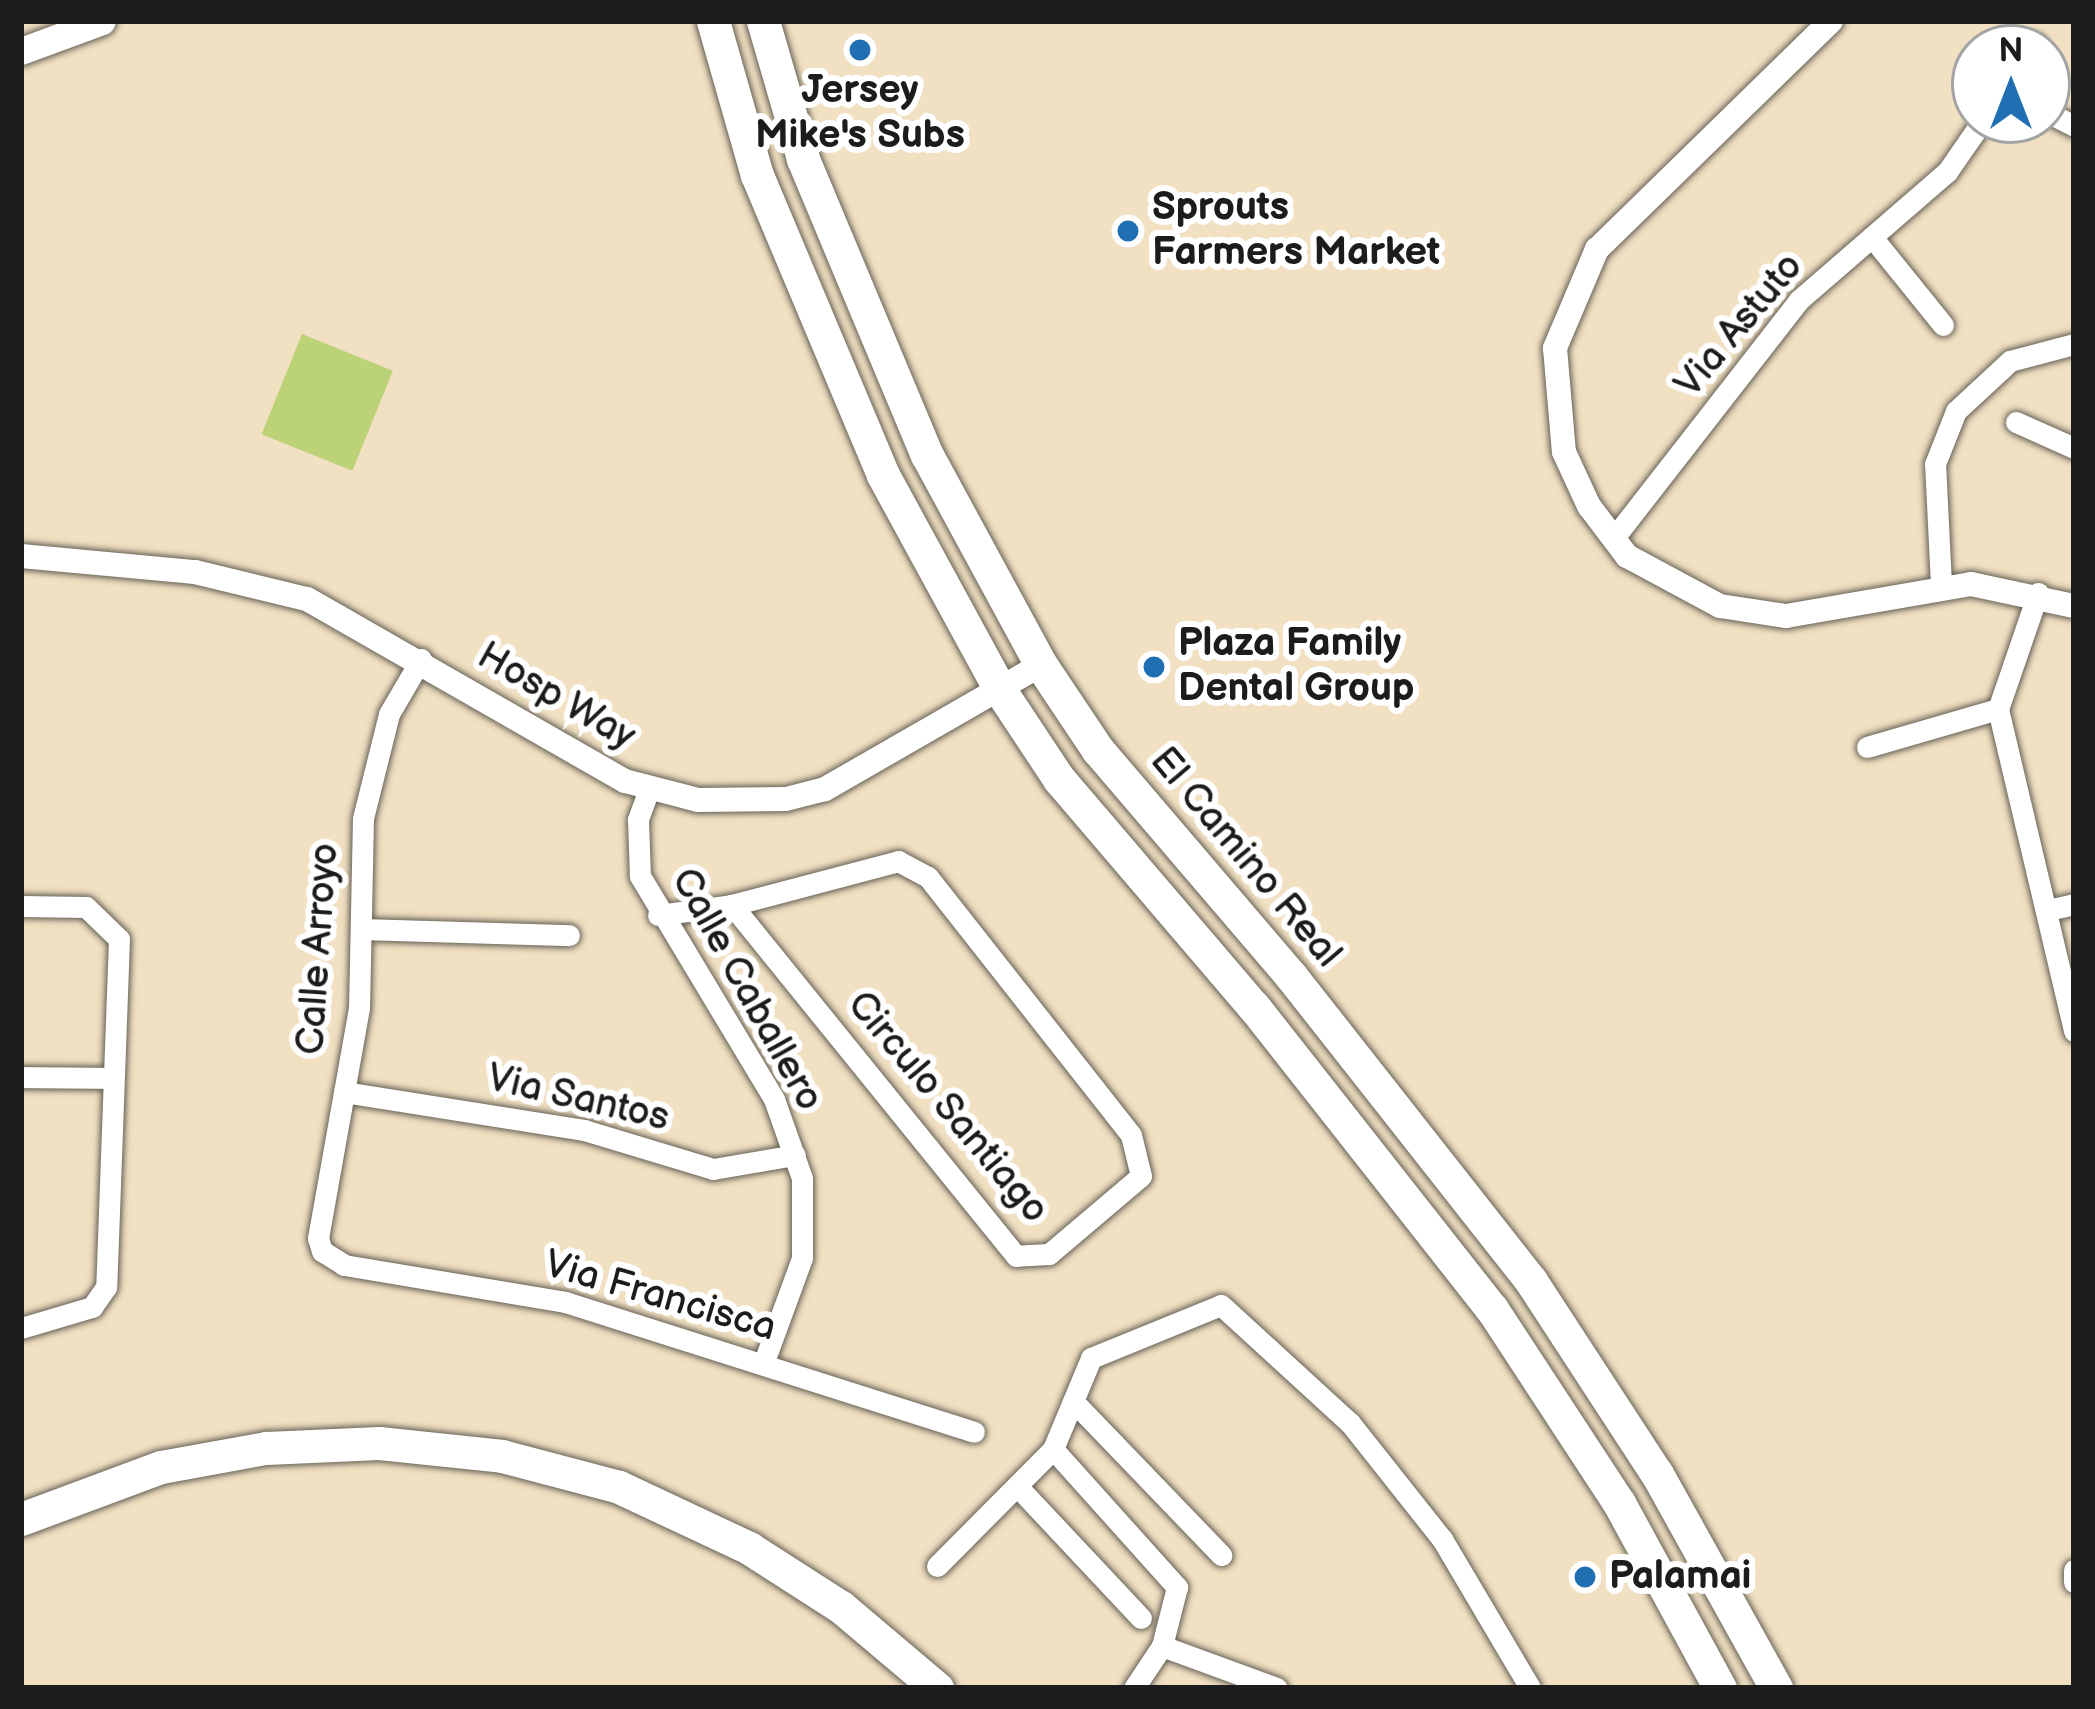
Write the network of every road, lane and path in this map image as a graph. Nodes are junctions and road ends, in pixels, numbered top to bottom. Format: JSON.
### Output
{"nodes":[{"id":1,"x":102,"y":21,"type":"edge"},
{"id":2,"x":713,"y":21,"type":"edge"},
{"id":3,"x":763,"y":21,"type":"edge"},
{"id":4,"x":1832,"y":21,"type":"edge"},
{"id":5,"x":21,"y":51,"type":"edge"},
{"id":6,"x":1967,"y":144,"type":"edge"},
{"id":7,"x":1872,"y":237,"type":"junction"},
{"id":8,"x":1943,"y":325,"type":"dead end"},
{"id":9,"x":2070,"y":337,"type":"edge"},
{"id":10,"x":2016,"y":422,"type":"dead end"},
{"id":11,"x":2074,"y":448,"type":"edge"},
{"id":12,"x":1613,"y":539,"type":"junction"},
{"id":13,"x":21,"y":556,"type":"edge"},
{"id":14,"x":1941,"y":585,"type":"junction"},
{"id":15,"x":2038,"y":592,"type":"junction"},
{"id":16,"x":2074,"y":606,"type":"edge"},
{"id":17,"x":421,"y":659,"type":"junction"},
{"id":18,"x":1042,"y":664,"type":"junction"},
{"id":19,"x":1000,"y":690,"type":"junction"},
{"id":20,"x":1998,"y":709,"type":"junction"},
{"id":21,"x":1867,"y":747,"type":"dead end"},
{"id":22,"x":649,"y":789,"type":"junction"},
{"id":23,"x":2074,"y":904,"type":"edge"},
{"id":24,"x":732,"y":905,"type":"junction"},
{"id":25,"x":21,"y":906,"type":"edge"},
{"id":26,"x":2048,"y":910,"type":"junction"},
{"id":27,"x":658,"y":915,"type":"junction"},
{"id":28,"x":363,"y":929,"type":"junction"},
{"id":29,"x":569,"y":935,"type":"dead end"},
{"id":30,"x":2074,"y":1031,"type":"edge"},
{"id":31,"x":21,"y":1077,"type":"edge"},
{"id":32,"x":112,"y":1078,"type":"junction"},
{"id":33,"x":344,"y":1092,"type":"junction"},
{"id":34,"x":795,"y":1155,"type":"junction"},
{"id":35,"x":322,"y":1251,"type":"joint"},
{"id":36,"x":21,"y":1328,"type":"edge"},
{"id":37,"x":764,"y":1362,"type":"junction"},
{"id":38,"x":1073,"y":1401,"type":"junction"},
{"id":39,"x":974,"y":1432,"type":"dead end"},
{"id":40,"x":1053,"y":1450,"type":"junction"},
{"id":41,"x":1017,"y":1486,"type":"junction"},
{"id":42,"x":21,"y":1519,"type":"edge"},
{"id":43,"x":1221,"y":1555,"type":"dead end"},
{"id":44,"x":937,"y":1566,"type":"dead end"},
{"id":45,"x":2074,"y":1570,"type":"edge"},
{"id":46,"x":2074,"y":1582,"type":"edge"},
{"id":47,"x":1141,"y":1618,"type":"dead end"},
{"id":48,"x":1162,"y":1646,"type":"junction"},
{"id":49,"x":937,"y":1688,"type":"edge"},
{"id":50,"x":1134,"y":1688,"type":"edge"},
{"id":51,"x":1276,"y":1688,"type":"edge"},
{"id":52,"x":1530,"y":1688,"type":"edge"},
{"id":53,"x":1720,"y":1688,"type":"edge"},
{"id":54,"x":1776,"y":1688,"type":"edge"}],
"edges":[{"from":1,"to":5,"type":"main road"},
{"from":2,"to":19,"type":"main road"},
{"from":3,"to":18,"type":"main road","name":"El Camino Real"},
{"from":4,"to":12,"type":"street"},
{"from":6,"to":7,"type":"street","name":"Via Astuto"},
{"from":7,"to":8,"type":"street"},
{"from":7,"to":12,"type":"street","name":"Via Astuto"},
{"from":9,"to":14,"type":"street"},
{"from":10,"to":11,"type":"street"},
{"from":12,"to":14,"type":"street"},
{"from":13,"to":17,"type":"street","name":"Hosp Way"},
{"from":14,"to":15,"type":"street"},
{"from":15,"to":16,"type":"street"},
{"from":15,"to":20,"type":"street"},
{"from":17,"to":22,"type":"street","name":"Hosp Way"},
{"from":17,"to":28,"type":"street","name":"Calle Arroyo"},
{"from":18,"to":19,"type":"street","name":"Hosp Way"},
{"from":18,"to":54,"type":"main road","name":"El Camino Real"},
{"from":19,"to":22,"type":"street","name":"Hosp Way"},
{"from":19,"to":53,"type":"main road"},
{"from":20,"to":21,"type":"street"},
{"from":20,"to":26,"type":"street"},
{"from":22,"to":27,"type":"street","name":"Calle Caballero"},
{"from":23,"to":26,"type":"street"},
{"from":24,"to":24,"type":"street","name":"Circulo Santiago"},
{"from":24,"to":27,"type":"street"},
{"from":25,"to":32,"type":"street"},
{"from":26,"to":30,"type":"street"},
{"from":27,"to":34,"type":"street","name":"Calle Caballero"},
{"from":28,"to":29,"type":"street"},
{"from":28,"to":33,"type":"street","name":"Calle Arroyo"},
{"from":31,"to":32,"type":"street"},
{"from":32,"to":36,"type":"street"},
{"from":33,"to":34,"type":"street","name":"Via Santos"},
{"from":33,"to":35,"type":"street","name":"Calle Arroyo"},
{"from":34,"to":37,"type":"street","name":"Calle Caballero"},
{"from":35,"to":37,"type":"street","name":"Via Francisca"},
{"from":37,"to":39,"type":"street","name":"Via Francisca"},
{"from":38,"to":40,"type":"street"},
{"from":38,"to":43,"type":"street"},
{"from":38,"to":52,"type":"street"},
{"from":40,"to":41,"type":"street"},
{"from":40,"to":48,"type":"street"},
{"from":41,"to":44,"type":"street"},
{"from":41,"to":47,"type":"street"},
{"from":42,"to":49,"type":"main road"},
{"from":45,"to":46,"type":"street"},
{"from":48,"to":50,"type":"street"},
{"from":48,"to":51,"type":"street"}]}
